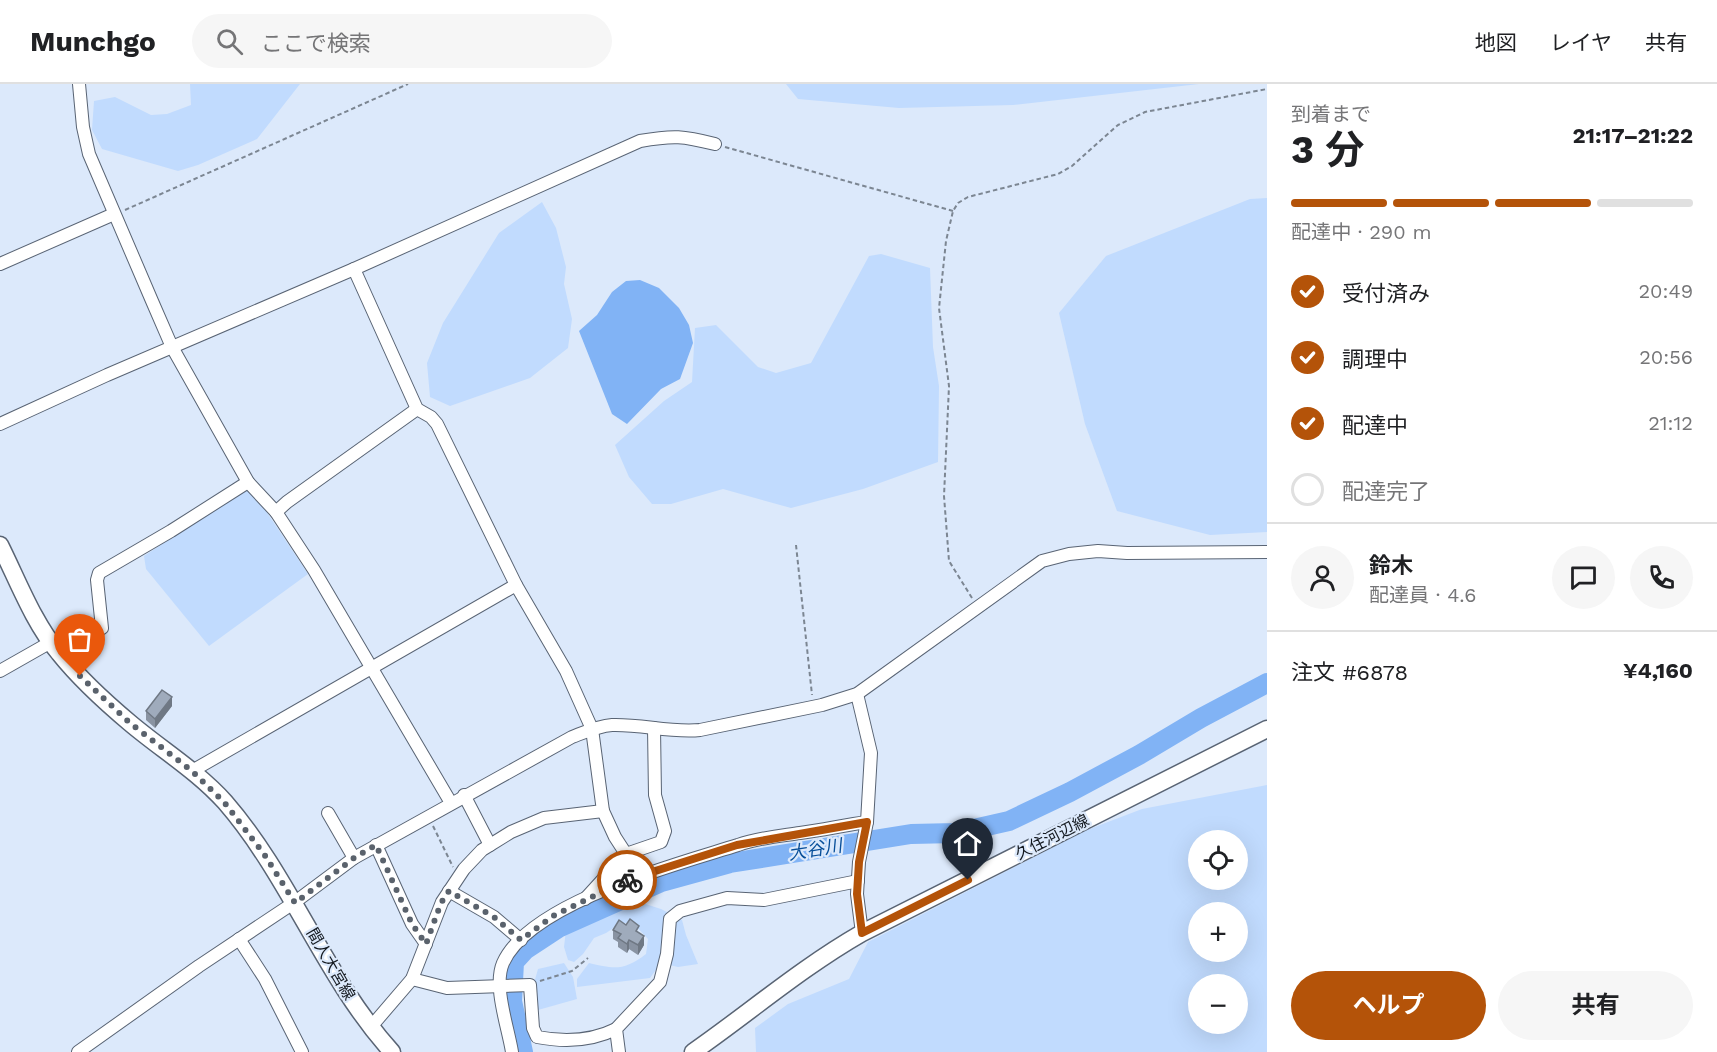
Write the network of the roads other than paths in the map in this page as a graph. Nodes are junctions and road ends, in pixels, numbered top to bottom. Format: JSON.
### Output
{"nodes":[{"id":1,"x":79,"y":84,"type":"edge"},
{"id":2,"x":715,"y":144,"type":"road end"},
{"id":3,"x":114,"y":214,"type":"junction"},
{"id":4,"x":0,"y":264,"type":"edge"},
{"id":5,"x":354,"y":269,"type":"junction"},
{"id":6,"x":172,"y":347,"type":"junction"},
{"id":7,"x":417,"y":409,"type":"junction"},
{"id":8,"x":0,"y":424,"type":"edge"},
{"id":9,"x":248,"y":482,"type":"junction"},
{"id":10,"x":276,"y":512,"type":"junction"},
{"id":11,"x":0,"y":545,"type":"edge"},
{"id":12,"x":1267,"y":552,"type":"edge"},
{"id":13,"x":516,"y":585,"type":"junction"},
{"id":14,"x":55,"y":647,"type":"junction"},
{"id":15,"x":373,"y":669,"type":"junction"},
{"id":16,"x":0,"y":671,"type":"edge"},
{"id":17,"x":857,"y":694,"type":"junction"},
{"id":18,"x":654,"y":728,"type":"junction"},
{"id":19,"x":592,"y":729,"type":"junction"},
{"id":20,"x":1267,"y":729,"type":"edge"},
{"id":21,"x":192,"y":771,"type":"junction"},
{"id":22,"x":464,"y":795,"type":"junction"},
{"id":23,"x":451,"y":802,"type":"junction"},
{"id":24,"x":603,"y":811,"type":"junction"},
{"id":25,"x":328,"y":813,"type":"dead end"},
{"id":26,"x":867,"y":822,"type":"junction"},
{"id":27,"x":376,"y":845,"type":"junction"},
{"id":28,"x":490,"y":845,"type":"junction"},
{"id":29,"x":626,"y":854,"type":"junction"},
{"id":30,"x":354,"y":858,"type":"junction"},
{"id":31,"x":858,"y":881,"type":"junction"},
{"id":32,"x":449,"y":891,"type":"junction"},
{"id":33,"x":585,"y":899,"type":"junction"},
{"id":34,"x":295,"y":903,"type":"junction"},
{"id":35,"x":862,"y":933,"type":"junction"},
{"id":36,"x":239,"y":939,"type":"junction"},
{"id":37,"x":521,"y":940,"type":"junction"},
{"id":38,"x":426,"y":944,"type":"junction"},
{"id":39,"x":412,"y":979,"type":"junction"},
{"id":40,"x":504,"y":985,"type":"junction"},
{"id":41,"x":370,"y":1028,"type":"junction"},
{"id":42,"x":616,"y":1029,"type":"junction"},
{"id":43,"x":708,"y":1047,"type":"edge"},
{"id":44,"x":78,"y":1052,"type":"edge"},
{"id":45,"x":302,"y":1052,"type":"edge"},
{"id":46,"x":392,"y":1052,"type":"edge"},
{"id":47,"x":512,"y":1052,"type":"edge"},
{"id":48,"x":619,"y":1052,"type":"edge"},
{"id":49,"x":693,"y":1052,"type":"edge"}],
"edges":[{"from":1,"to":3,"type":"street"},
{"from":2,"to":5,"type":"street"},
{"from":3,"to":4,"type":"street"},
{"from":3,"to":6,"type":"street"},
{"from":5,"to":6,"type":"street"},
{"from":5,"to":7,"type":"street"},
{"from":6,"to":8,"type":"street"},
{"from":6,"to":9,"type":"street"},
{"from":7,"to":10,"type":"street"},
{"from":7,"to":13,"type":"street"},
{"from":9,"to":10,"type":"street"},
{"from":9,"to":14,"type":"street"},
{"from":10,"to":15,"type":"street"},
{"from":11,"to":14,"type":"main road","name":"間人大宮線"},
{"from":12,"to":17,"type":"street"},
{"from":13,"to":15,"type":"street"},
{"from":13,"to":19,"type":"street"},
{"from":14,"to":16,"type":"street"},
{"from":14,"to":21,"type":"main road","name":"間人大宮線"},
{"from":15,"to":21,"type":"street"},
{"from":15,"to":23,"type":"street"},
{"from":17,"to":18,"type":"street"},
{"from":17,"to":26,"type":"street"},
{"from":18,"to":19,"type":"street"},
{"from":18,"to":29,"type":"street"},
{"from":19,"to":22,"type":"street"},
{"from":19,"to":24,"type":"street"},
{"from":20,"to":35,"type":"main road","name":"久住河辺線"},
{"from":21,"to":34,"type":"main road","name":"間人大宮線"},
{"from":22,"to":23,"type":"street"},
{"from":22,"to":28,"type":"street"},
{"from":23,"to":27,"type":"street"},
{"from":24,"to":28,"type":"street"},
{"from":24,"to":29,"type":"street"},
{"from":25,"to":30,"type":"street"},
{"from":26,"to":31,"type":"street"},
{"from":26,"to":33,"type":"street"},
{"from":27,"to":30,"type":"street"},
{"from":27,"to":38,"type":"street"},
{"from":28,"to":32,"type":"street"},
{"from":29,"to":33,"type":"street"},
{"from":30,"to":34,"type":"street"},
{"from":31,"to":35,"type":"street"},
{"from":31,"to":42,"type":"street"},
{"from":32,"to":37,"type":"street"},
{"from":32,"to":38,"type":"street"},
{"from":33,"to":37,"type":"street"},
{"from":34,"to":36,"type":"street"},
{"from":34,"to":41,"type":"main road","name":"間人大宮線"},
{"from":35,"to":43,"type":"main road","name":"久住河辺線"},
{"from":36,"to":44,"type":"street"},
{"from":36,"to":45,"type":"street"},
{"from":37,"to":40,"type":"street"},
{"from":38,"to":39,"type":"street"},
{"from":39,"to":40,"type":"street"},
{"from":39,"to":41,"type":"street"},
{"from":40,"to":42,"type":"street"},
{"from":40,"to":47,"type":"street"},
{"from":41,"to":46,"type":"main road","name":"間人大宮線"},
{"from":42,"to":48,"type":"street"},
{"from":43,"to":49,"type":"main road","name":"久住河辺線"}]}
